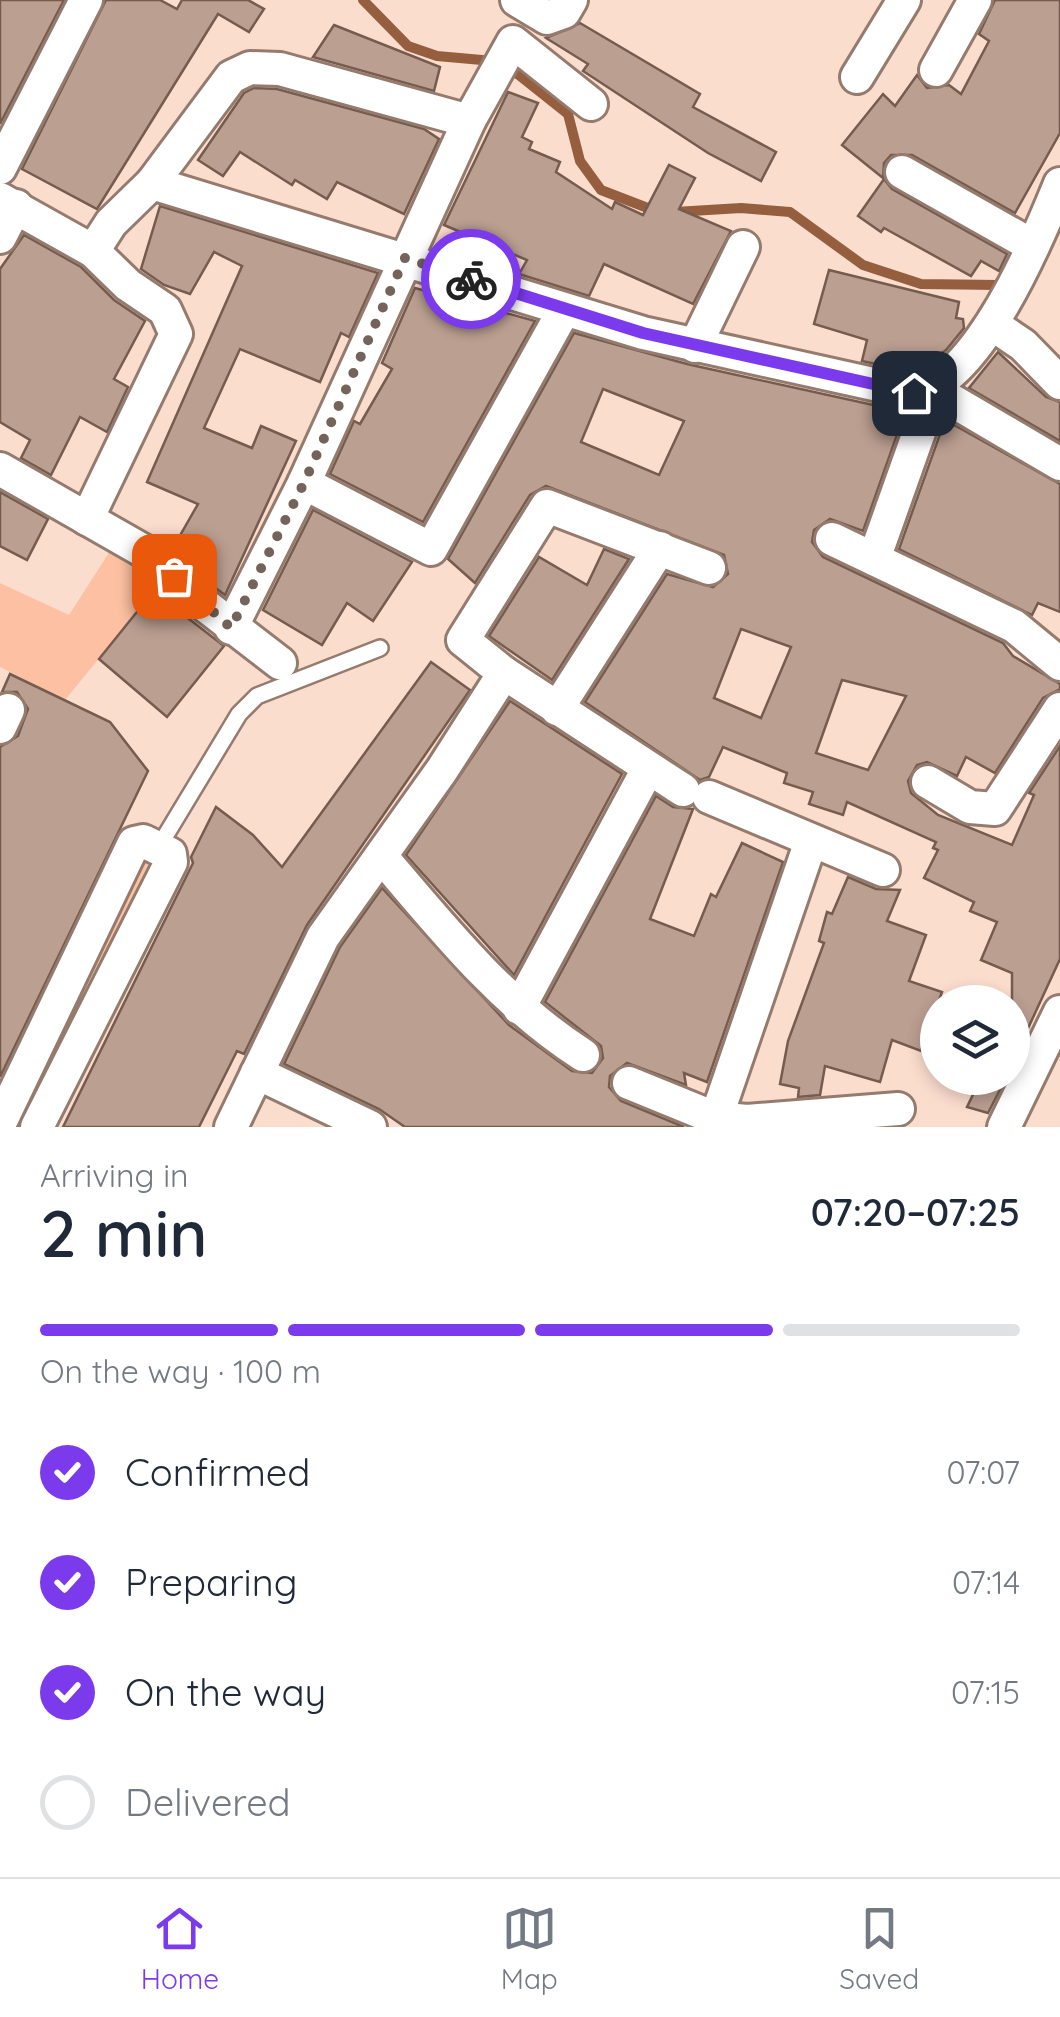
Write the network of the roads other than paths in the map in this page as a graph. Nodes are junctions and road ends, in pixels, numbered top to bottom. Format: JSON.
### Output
{"nodes":[{"id":1,"x":86,"y":0,"type":"edge"},
{"id":2,"x":516,"y":0,"type":"edge"},
{"id":3,"x":571,"y":0,"type":"edge"},
{"id":4,"x":904,"y":0,"type":"edge"},
{"id":5,"x":974,"y":0,"type":"edge"},
{"id":6,"x":936,"y":70,"type":"dead end"},
{"id":7,"x":857,"y":77,"type":"dead end"},
{"id":8,"x":591,"y":104,"type":"dead end"},
{"id":9,"x":469,"y":121,"type":"junction"},
{"id":10,"x":0,"y":168,"type":"edge"},
{"id":11,"x":902,"y":172,"type":"dead end"},
{"id":12,"x":152,"y":182,"type":"junction"},
{"id":13,"x":1060,"y":184,"type":"edge"},
{"id":14,"x":8,"y":202,"type":"edge"},
{"id":15,"x":0,"y":236,"type":"edge"},
{"id":16,"x":1026,"y":241,"type":"junction"},
{"id":17,"x":743,"y":247,"type":"dead end"},
{"id":18,"x":92,"y":251,"type":"junction"},
{"id":19,"x":405,"y":258,"type":"junction"},
{"id":20,"x":564,"y":310,"type":"junction"},
{"id":21,"x":992,"y":324,"type":"junction"},
{"id":22,"x":695,"y":346,"type":"junction"},
{"id":23,"x":1060,"y":384,"type":"edge"},
{"id":24,"x":934,"y":390,"type":"junction"},
{"id":25,"x":1060,"y":464,"type":"edge"},
{"id":26,"x":0,"y":469,"type":"edge"},
{"id":27,"x":304,"y":483,"type":"junction"},
{"id":28,"x":87,"y":519,"type":"junction"},
{"id":29,"x":832,"y":539,"type":"dead end"},
{"id":30,"x":660,"y":548,"type":"junction"},
{"id":31,"x":874,"y":560,"type":"junction"},
{"id":32,"x":708,"y":568,"type":"dead end"},
{"id":33,"x":231,"y":628,"type":"junction"},
{"id":34,"x":380,"y":648,"type":"dead end"},
{"id":35,"x":280,"y":664,"type":"dead end"},
{"id":36,"x":1060,"y":664,"type":"edge"},
{"id":37,"x":504,"y":673,"type":"junction"},
{"id":38,"x":1060,"y":709,"type":"edge"},
{"id":39,"x":558,"y":710,"type":"junction"},
{"id":40,"x":648,"y":768,"type":"junction"},
{"id":41,"x":928,"y":782,"type":"dead end"},
{"id":42,"x":811,"y":841,"type":"junction"},
{"id":43,"x":158,"y":848,"type":"junction"},
{"id":44,"x":382,"y":857,"type":"junction"},
{"id":45,"x":883,"y":870,"type":"dead end"},
{"id":46,"x":519,"y":1008,"type":"junction"},
{"id":47,"x":1060,"y":1012,"type":"edge"},
{"id":48,"x":584,"y":1055,"type":"dead end"},
{"id":49,"x":257,"y":1073,"type":"junction"},
{"id":50,"x":629,"y":1083,"type":"dead end"},
{"id":51,"x":898,"y":1109,"type":"dead end"},
{"id":52,"x":0,"y":1122,"type":"edge"},
{"id":53,"x":714,"y":1123,"type":"edge"},
{"id":54,"x":37,"y":1127,"type":"edge"},
{"id":55,"x":231,"y":1127,"type":"edge"},
{"id":56,"x":370,"y":1127,"type":"edge"},
{"id":57,"x":1004,"y":1127,"type":"edge"}],
"edges":[{"from":1,"to":10,"type":"street"},
{"from":2,"to":3,"type":"street"},
{"from":4,"to":7,"type":"street"},
{"from":5,"to":6,"type":"street"},
{"from":8,"to":9,"type":"street"},
{"from":9,"to":12,"type":"street"},
{"from":9,"to":19,"type":"street"},
{"from":11,"to":16,"type":"street"},
{"from":12,"to":18,"type":"street"},
{"from":12,"to":19,"type":"street"},
{"from":13,"to":16,"type":"street"},
{"from":14,"to":15,"type":"street"},
{"from":14,"to":18,"type":"street"},
{"from":16,"to":21,"type":"street"},
{"from":17,"to":22,"type":"street"},
{"from":18,"to":28,"type":"street"},
{"from":19,"to":20,"type":"street"},
{"from":19,"to":27,"type":"street"},
{"from":20,"to":22,"type":"street"},
{"from":20,"to":27,"type":"street"},
{"from":21,"to":23,"type":"street"},
{"from":21,"to":24,"type":"street"},
{"from":22,"to":24,"type":"street"},
{"from":24,"to":25,"type":"street"},
{"from":24,"to":31,"type":"street"},
{"from":26,"to":28,"type":"street"},
{"from":27,"to":33,"type":"street"},
{"from":28,"to":33,"type":"street"},
{"from":29,"to":31,"type":"street"},
{"from":30,"to":32,"type":"street"},
{"from":30,"to":37,"type":"street"},
{"from":30,"to":39,"type":"street"},
{"from":31,"to":36,"type":"street"},
{"from":33,"to":35,"type":"street"},
{"from":34,"to":43,"type":"lane"},
{"from":37,"to":39,"type":"street"},
{"from":37,"to":44,"type":"street"},
{"from":38,"to":41,"type":"street"},
{"from":39,"to":40,"type":"street"},
{"from":40,"to":42,"type":"street"},
{"from":40,"to":46,"type":"street"},
{"from":42,"to":45,"type":"street"},
{"from":42,"to":53,"type":"street"},
{"from":43,"to":52,"type":"street"},
{"from":43,"to":54,"type":"street"},
{"from":44,"to":46,"type":"street"},
{"from":44,"to":49,"type":"street"},
{"from":46,"to":48,"type":"street"},
{"from":47,"to":57,"type":"street"},
{"from":49,"to":55,"type":"street"},
{"from":49,"to":56,"type":"street"},
{"from":50,"to":53,"type":"street"},
{"from":51,"to":53,"type":"street"}]}
